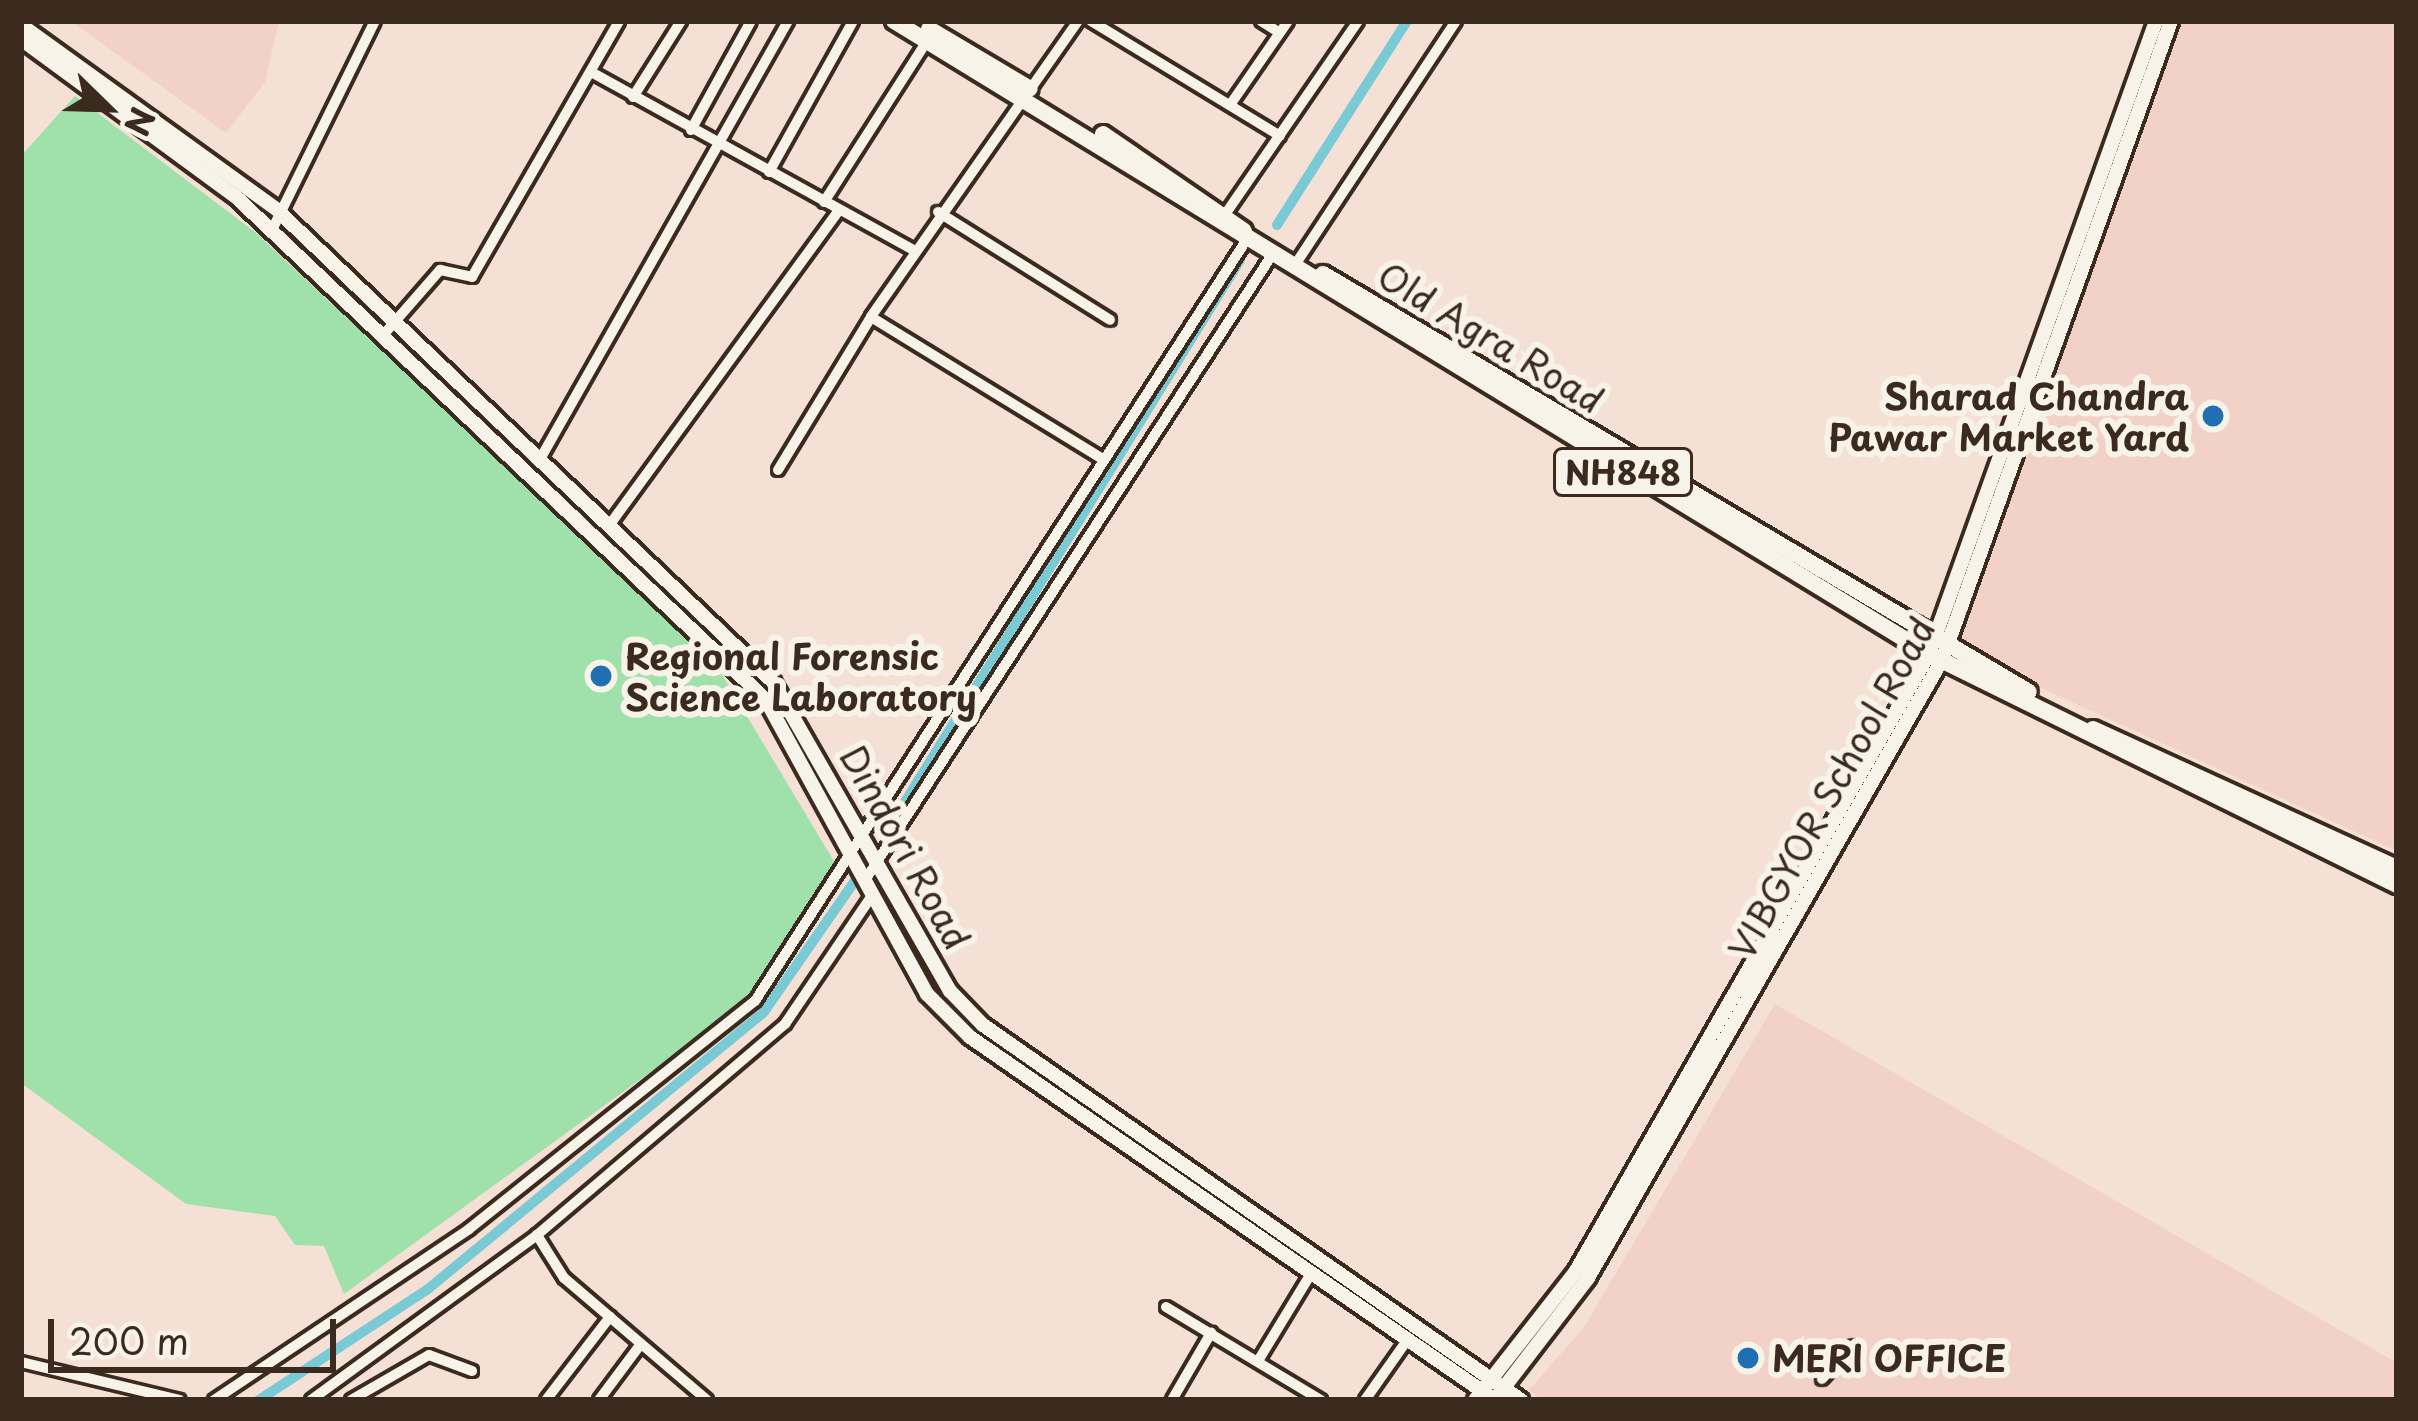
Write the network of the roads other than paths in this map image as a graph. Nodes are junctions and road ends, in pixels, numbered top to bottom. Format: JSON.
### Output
{"nodes":[{"id":1,"x":375,"y":21,"type":"edge"},
{"id":2,"x":619,"y":21,"type":"edge"},
{"id":3,"x":681,"y":21,"type":"edge"},
{"id":4,"x":751,"y":21,"type":"edge"},
{"id":5,"x":788,"y":21,"type":"edge"},
{"id":6,"x":854,"y":21,"type":"edge"},
{"id":7,"x":894,"y":21,"type":"edge"},
{"id":8,"x":916,"y":21,"type":"edge"},
{"id":9,"x":1078,"y":21,"type":"edge"},
{"id":10,"x":1091,"y":21,"type":"edge"},
{"id":11,"x":1261,"y":21,"type":"edge"},
{"id":12,"x":1288,"y":21,"type":"edge"},
{"id":13,"x":1358,"y":21,"type":"edge"},
{"id":14,"x":1456,"y":21,"type":"edge"},
{"id":15,"x":2156,"y":21,"type":"edge"},
{"id":16,"x":2171,"y":21,"type":"edge"},
{"id":17,"x":21,"y":25,"type":"edge"},
{"id":18,"x":1280,"y":33,"type":"junction"},
{"id":19,"x":21,"y":39,"type":"edge"},
{"id":20,"x":927,"y":41,"type":"junction"},
{"id":21,"x":593,"y":73,"type":"junction"},
{"id":22,"x":1026,"y":93,"type":"junction"},
{"id":23,"x":633,"y":98,"type":"junction"},
{"id":24,"x":1230,"y":106,"type":"junction"},
{"id":25,"x":691,"y":130,"type":"junction"},
{"id":26,"x":1280,"y":136,"type":"junction"},
{"id":27,"x":722,"y":147,"type":"junction"},
{"id":28,"x":769,"y":172,"type":"junction"},
{"id":29,"x":824,"y":202,"type":"junction"},
{"id":30,"x":276,"y":209,"type":"junction"},
{"id":31,"x":839,"y":210,"type":"junction"},
{"id":32,"x":938,"y":212,"type":"junction"},
{"id":33,"x":1224,"y":217,"type":"junction"},
{"id":34,"x":272,"y":230,"type":"junction"},
{"id":35,"x":2093,"y":232,"type":"junction"},
{"id":36,"x":1249,"y":236,"type":"junction"},
{"id":37,"x":913,"y":250,"type":"junction"},
{"id":38,"x":1272,"y":255,"type":"junction"},
{"id":39,"x":1297,"y":264,"type":"junction"},
{"id":40,"x":872,"y":317,"type":"junction"},
{"id":41,"x":1110,"y":320,"type":"dead end"},
{"id":42,"x":399,"y":321,"type":"junction"},
{"id":43,"x":385,"y":333,"type":"junction"},
{"id":44,"x":1102,"y":459,"type":"junction"},
{"id":45,"x":538,"y":460,"type":"junction"},
{"id":46,"x":778,"y":470,"type":"dead end"},
{"id":47,"x":608,"y":527,"type":"junction"},
{"id":48,"x":1939,"y":650,"type":"junction"},
{"id":49,"x":867,"y":836,"type":"junction"},
{"id":50,"x":856,"y":854,"type":"junction"},
{"id":51,"x":884,"y":866,"type":"junction"},
{"id":52,"x":2397,"y":868,"type":"edge"},
{"id":53,"x":871,"y":884,"type":"junction"},
{"id":54,"x":2397,"y":885,"type":"edge"},
{"id":55,"x":537,"y":1235,"type":"junction"},
{"id":56,"x":1312,"y":1272,"type":"junction"},
{"id":57,"x":1166,"y":1307,"type":"dead end"},
{"id":58,"x":610,"y":1318,"type":"junction"},
{"id":59,"x":1211,"y":1333,"type":"junction"},
{"id":60,"x":1408,"y":1339,"type":"junction"},
{"id":61,"x":640,"y":1345,"type":"junction"},
{"id":62,"x":1853,"y":1346,"type":"dead end"},
{"id":63,"x":1258,"y":1361,"type":"junction"},
{"id":64,"x":21,"y":1362,"type":"edge"},
{"id":65,"x":472,"y":1371,"type":"dead end"},
{"id":66,"x":1822,"y":1379,"type":"dead end"},
{"id":67,"x":1492,"y":1394,"type":"edge"},
{"id":68,"x":179,"y":1400,"type":"edge"},
{"id":69,"x":214,"y":1400,"type":"edge"},
{"id":70,"x":311,"y":1400,"type":"edge"},
{"id":71,"x":351,"y":1400,"type":"edge"},
{"id":72,"x":546,"y":1400,"type":"edge"},
{"id":73,"x":599,"y":1400,"type":"edge"},
{"id":74,"x":707,"y":1400,"type":"edge"},
{"id":75,"x":1172,"y":1400,"type":"edge"},
{"id":76,"x":1321,"y":1400,"type":"edge"},
{"id":77,"x":1365,"y":1400,"type":"edge"},
{"id":78,"x":1521,"y":1400,"type":"edge"}],
"edges":[{"from":1,"to":30,"type":"street"},
{"from":2,"to":21,"type":"street"},
{"from":3,"to":23,"type":"street"},
{"from":4,"to":25,"type":"street"},
{"from":5,"to":27,"type":"street"},
{"from":6,"to":28,"type":"street"},
{"from":7,"to":20,"type":"highway","number":"NH848"},
{"from":8,"to":22,"type":"highway","number":"NH848"},
{"from":9,"to":22,"type":"street"},
{"from":10,"to":24,"type":"street"},
{"from":11,"to":18,"type":"street"},
{"from":12,"to":18,"type":"street"},
{"from":13,"to":26,"type":"street"},
{"from":14,"to":39,"type":"street"},
{"from":15,"to":35,"type":"main road","name":"VIBGYOR School Road"},
{"from":16,"to":35,"type":"main road","name":"VIBGYOR School Road"},
{"from":17,"to":30,"type":"main road","name":"Dindori Road"},
{"from":18,"to":24,"type":"street"},
{"from":19,"to":34,"type":"main road"},
{"from":20,"to":22,"type":"highway","number":"NH848"},
{"from":20,"to":29,"type":"street"},
{"from":21,"to":23,"type":"street"},
{"from":21,"to":42,"type":"street"},
{"from":22,"to":32,"type":"street"},
{"from":22,"to":33,"type":"highway","number":"NH848"},
{"from":23,"to":25,"type":"street"},
{"from":24,"to":26,"type":"street"},
{"from":25,"to":27,"type":"street"},
{"from":26,"to":33,"type":"street"},
{"from":27,"to":28,"type":"street"},
{"from":27,"to":45,"type":"street"},
{"from":28,"to":29,"type":"street"},
{"from":29,"to":31,"type":"street"},
{"from":30,"to":34,"type":"street"},
{"from":30,"to":42,"type":"main road","name":"Dindori Road"},
{"from":31,"to":37,"type":"street"},
{"from":31,"to":47,"type":"street"},
{"from":32,"to":37,"type":"street"},
{"from":32,"to":41,"type":"street"},
{"from":33,"to":36,"type":"highway","number":"NH848"},
{"from":34,"to":43,"type":"main road"},
{"from":35,"to":48,"type":"main road","name":"VIBGYOR School Road"},
{"from":36,"to":38,"type":"highway","number":"NH848"},
{"from":36,"to":44,"type":"street"},
{"from":37,"to":40,"type":"street"},
{"from":38,"to":39,"type":"highway","number":"NH848"},
{"from":38,"to":51,"type":"street"},
{"from":39,"to":48,"type":"highway","number":"NH848"},
{"from":40,"to":44,"type":"street"},
{"from":40,"to":46,"type":"street"},
{"from":42,"to":43,"type":"street"},
{"from":42,"to":45,"type":"main road","name":"Dindori Road"},
{"from":43,"to":50,"type":"main road"},
{"from":44,"to":49,"type":"street"},
{"from":45,"to":47,"type":"main road","name":"Dindori Road"},
{"from":47,"to":49,"type":"main road","name":"Dindori Road"},
{"from":48,"to":52,"type":"highway","number":"NH848"},
{"from":48,"to":54,"type":"highway","number":"NH848"},
{"from":48,"to":67,"type":"main road","name":"VIBGYOR School Road"},
{"from":49,"to":50,"type":"street"},
{"from":49,"to":51,"type":"main road","name":"Dindori Road"},
{"from":50,"to":53,"type":"main road"},
{"from":50,"to":69,"type":"street"},
{"from":51,"to":53,"type":"street"},
{"from":51,"to":67,"type":"main road","name":"Dindori Road"},
{"from":53,"to":55,"type":"street"},
{"from":53,"to":56,"type":"main road"},
{"from":55,"to":58,"type":"street"},
{"from":55,"to":70,"type":"street"},
{"from":56,"to":60,"type":"main road"},
{"from":56,"to":63,"type":"street"},
{"from":57,"to":59,"type":"street"},
{"from":58,"to":61,"type":"street"},
{"from":58,"to":72,"type":"street"},
{"from":59,"to":63,"type":"street"},
{"from":59,"to":75,"type":"street"},
{"from":60,"to":67,"type":"main road"},
{"from":60,"to":77,"type":"street"},
{"from":61,"to":73,"type":"street"},
{"from":61,"to":74,"type":"street"},
{"from":62,"to":66,"type":"street"},
{"from":63,"to":76,"type":"street"},
{"from":64,"to":68,"type":"street"},
{"from":65,"to":71,"type":"street"},
{"from":67,"to":78,"type":"main road","name":"Dindori Road"}]}
